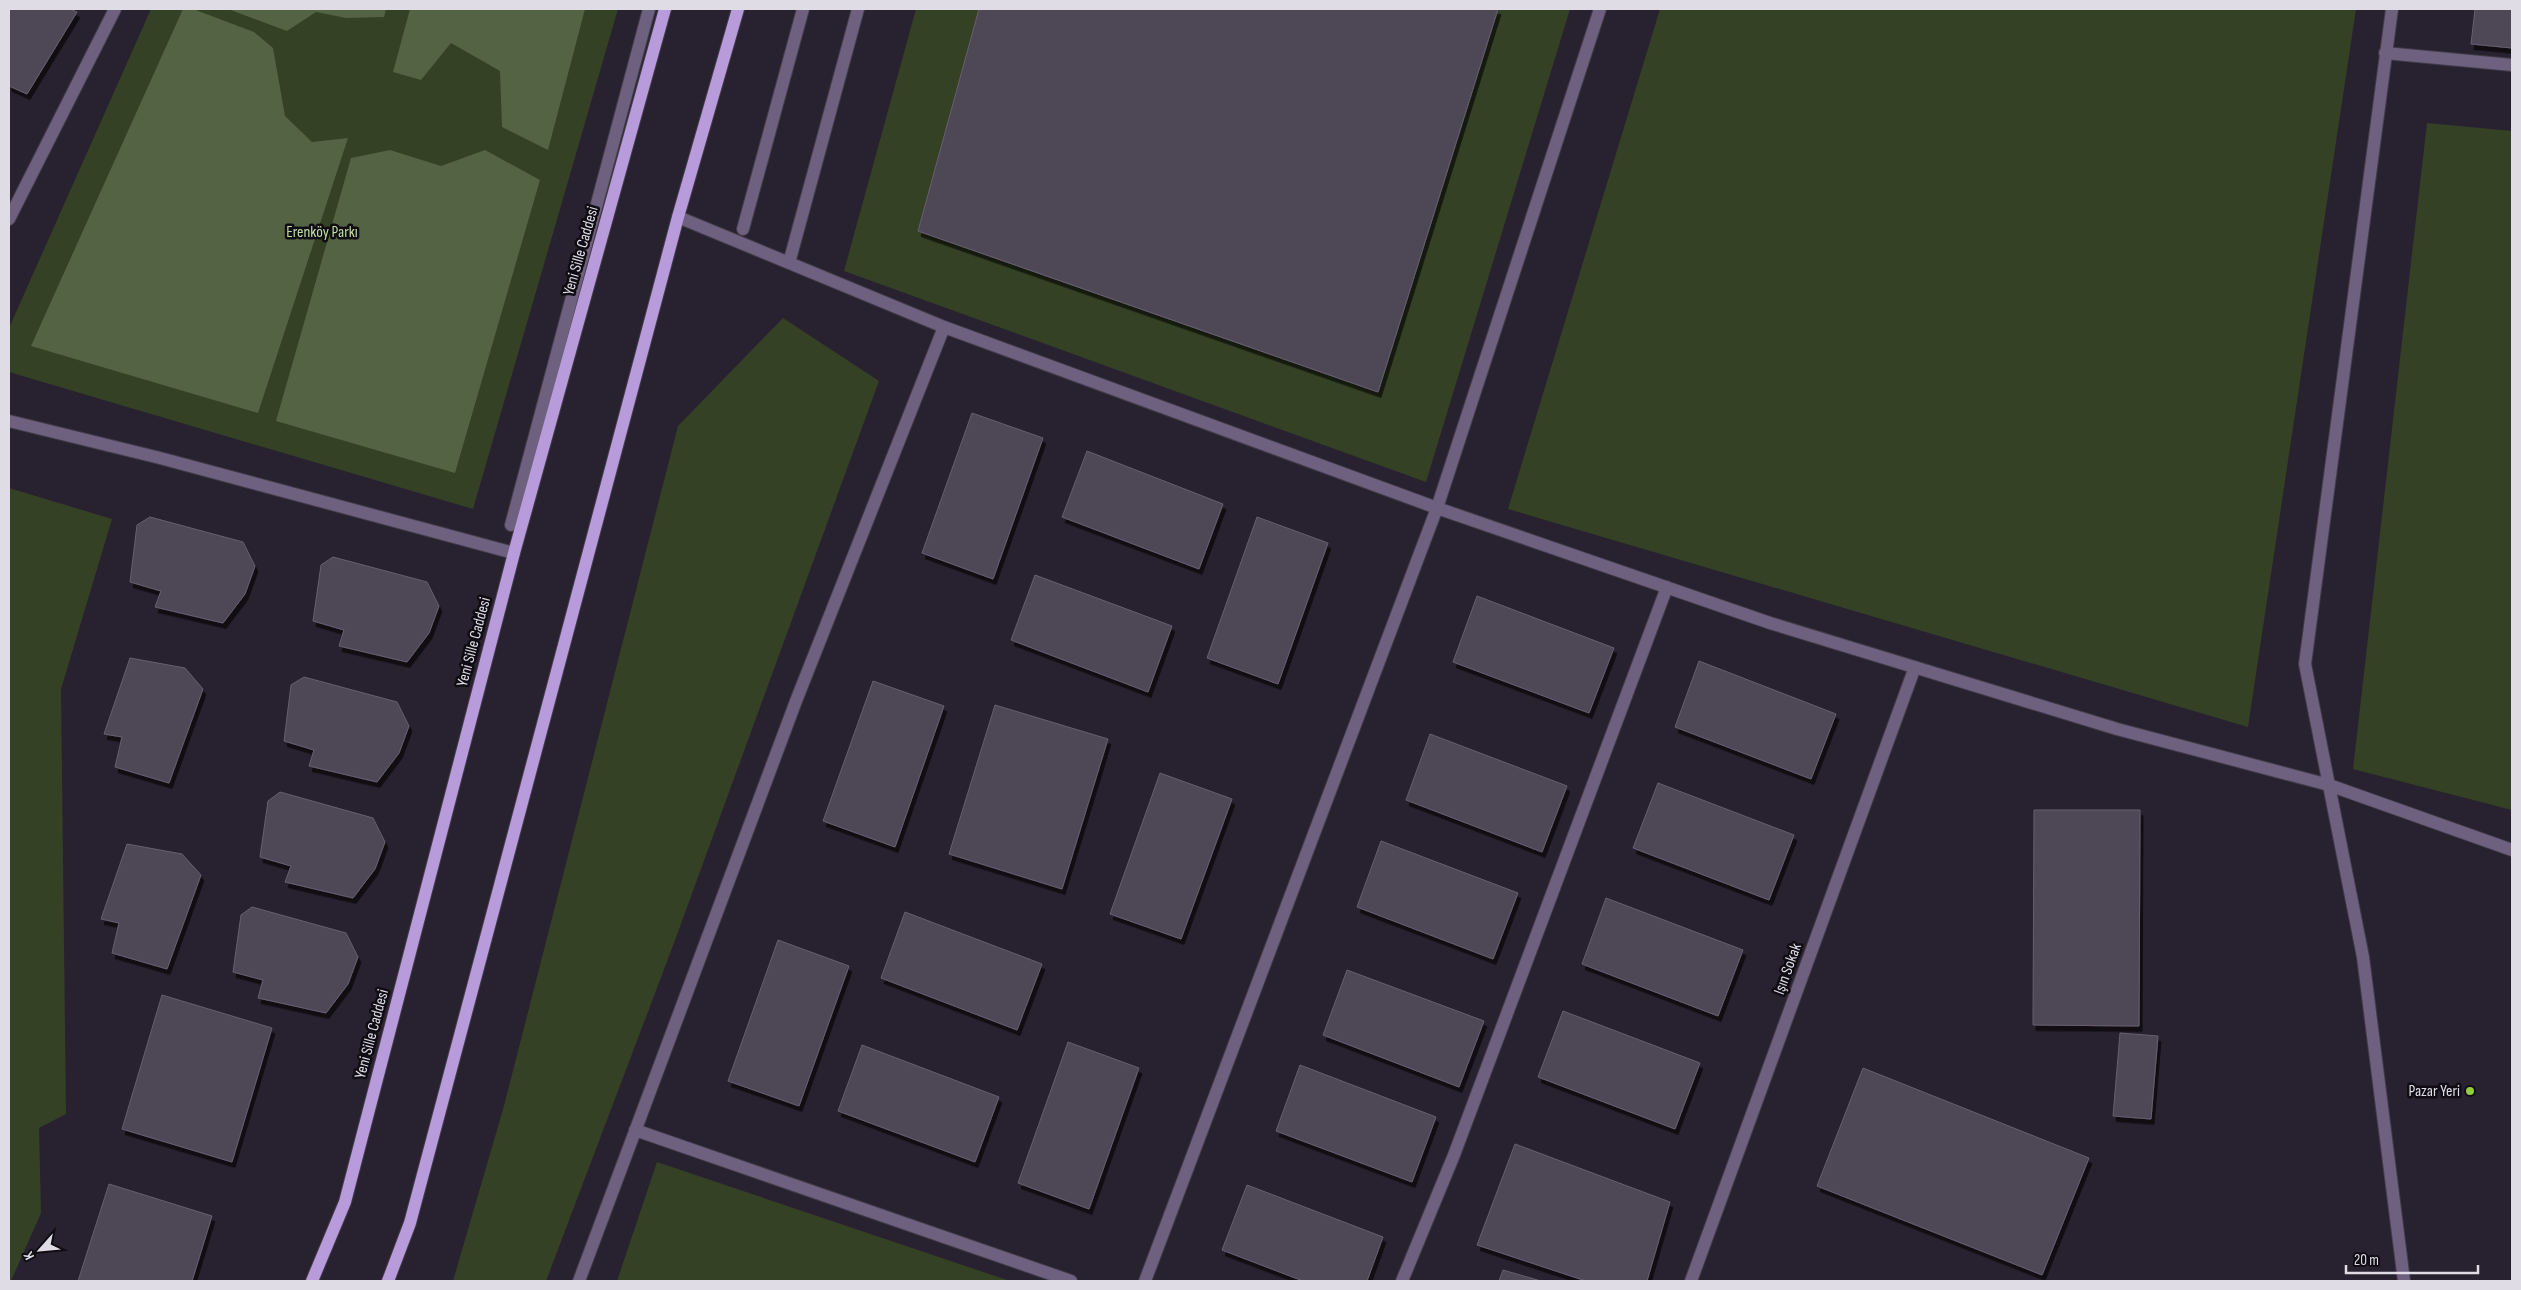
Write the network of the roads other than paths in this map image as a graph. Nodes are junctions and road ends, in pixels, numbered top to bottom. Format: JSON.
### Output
{"nodes":[{"id":1,"x":115,"y":9,"type":"edge"},
{"id":2,"x":649,"y":9,"type":"edge"},
{"id":3,"x":665,"y":9,"type":"edge"},
{"id":4,"x":738,"y":9,"type":"edge"},
{"id":5,"x":803,"y":9,"type":"edge"},
{"id":6,"x":858,"y":9,"type":"edge"},
{"id":7,"x":1600,"y":9,"type":"edge"},
{"id":8,"x":2392,"y":9,"type":"edge"},
{"id":9,"x":2385,"y":53,"type":"junction"},
{"id":10,"x":2512,"y":65,"type":"edge"},
{"id":11,"x":678,"y":217,"type":"junction"},
{"id":12,"x":9,"y":219,"type":"edge"},
{"id":13,"x":743,"y":229,"type":"dead end"},
{"id":14,"x":789,"y":263,"type":"junction"},
{"id":15,"x":944,"y":327,"type":"junction"},
{"id":16,"x":9,"y":422,"type":"edge"},
{"id":17,"x":1437,"y":508,"type":"junction"},
{"id":18,"x":511,"y":525,"type":"dead end"},
{"id":19,"x":514,"y":553,"type":"junction"},
{"id":20,"x":1667,"y":587,"type":"junction"},
{"id":21,"x":1916,"y":667,"type":"junction"},
{"id":22,"x":2329,"y":785,"type":"junction"},
{"id":23,"x":2512,"y":850,"type":"edge"},
{"id":24,"x":636,"y":1130,"type":"junction"},
{"id":25,"x":312,"y":1281,"type":"edge"},
{"id":26,"x":388,"y":1281,"type":"edge"},
{"id":27,"x":579,"y":1281,"type":"edge"},
{"id":28,"x":1071,"y":1281,"type":"edge"},
{"id":29,"x":1145,"y":1281,"type":"edge"},
{"id":30,"x":1402,"y":1281,"type":"edge"},
{"id":31,"x":1691,"y":1281,"type":"edge"},
{"id":32,"x":2404,"y":1281,"type":"edge"}],
"edges":[{"from":1,"to":12,"type":"street"},
{"from":2,"to":18,"type":"street"},
{"from":3,"to":19,"type":"main road","name":"Yeni Sille Caddesi"},
{"from":4,"to":11,"type":"main road"},
{"from":5,"to":13,"type":"street"},
{"from":6,"to":14,"type":"street"},
{"from":7,"to":17,"type":"street"},
{"from":8,"to":9,"type":"street"},
{"from":9,"to":10,"type":"street"},
{"from":9,"to":22,"type":"street"},
{"from":11,"to":14,"type":"street"},
{"from":11,"to":26,"type":"main road"},
{"from":14,"to":15,"type":"street"},
{"from":15,"to":17,"type":"street"},
{"from":15,"to":24,"type":"street"},
{"from":16,"to":19,"type":"street"},
{"from":17,"to":20,"type":"street"},
{"from":17,"to":29,"type":"street"},
{"from":19,"to":25,"type":"main road","name":"Yeni Sille Caddesi"},
{"from":20,"to":21,"type":"street"},
{"from":20,"to":30,"type":"street"},
{"from":21,"to":22,"type":"street"},
{"from":21,"to":31,"type":"street","name":"Işın Sokak"},
{"from":22,"to":23,"type":"street"},
{"from":22,"to":32,"type":"street"},
{"from":24,"to":27,"type":"street"},
{"from":24,"to":28,"type":"street"}]}
